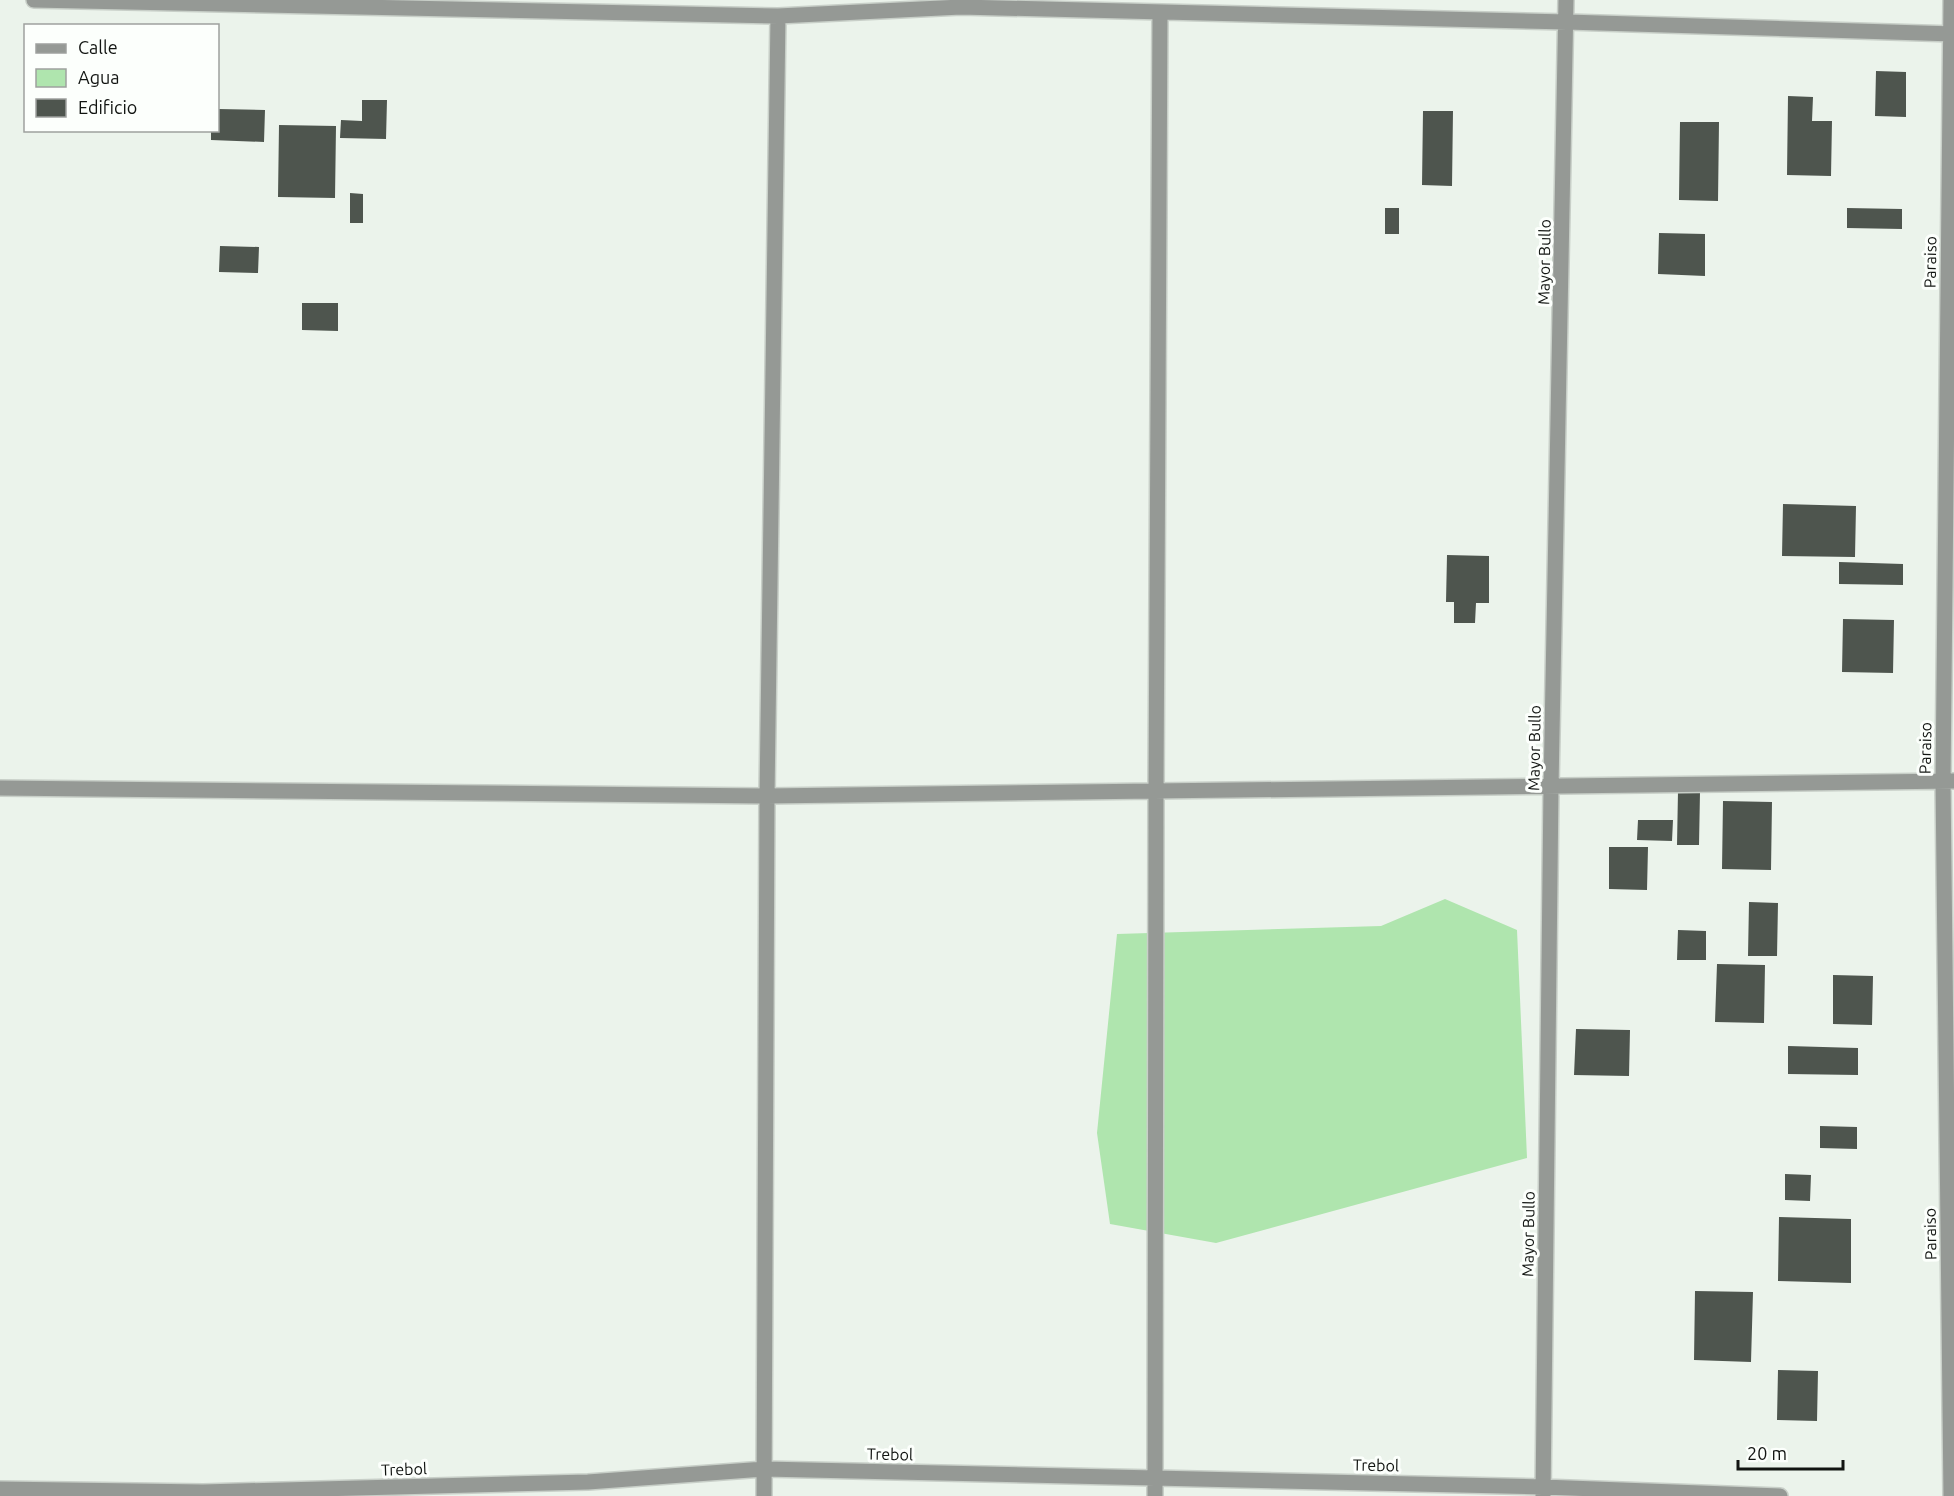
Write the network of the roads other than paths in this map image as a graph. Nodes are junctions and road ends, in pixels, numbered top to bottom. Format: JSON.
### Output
{"nodes":[{"id":1,"x":34,"y":0,"type":"edge"},
{"id":2,"x":1566,"y":0,"type":"edge"},
{"id":3,"x":1951,"y":0,"type":"edge"},
{"id":4,"x":340,"y":4,"type":"edge"},
{"id":5,"x":961,"y":4,"type":"edge"},
{"id":6,"x":1160,"y":12,"type":"junction"},
{"id":7,"x":778,"y":16,"type":"junction"},
{"id":8,"x":1567,"y":22,"type":"junction"},
{"id":9,"x":1952,"y":34,"type":"edge"},
{"id":10,"x":1948,"y":781,"type":"edge"},
{"id":11,"x":1551,"y":787,"type":"junction"},
{"id":12,"x":0,"y":788,"type":"edge"},
{"id":13,"x":1156,"y":791,"type":"junction"},
{"id":14,"x":767,"y":796,"type":"junction"},
{"id":15,"x":765,"y":1469,"type":"junction"},
{"id":16,"x":1155,"y":1478,"type":"junction"},
{"id":17,"x":0,"y":1489,"type":"edge"},
{"id":18,"x":1543,"y":1492,"type":"edge"},
{"id":19,"x":765,"y":1496,"type":"edge"},
{"id":20,"x":1155,"y":1496,"type":"edge"},
{"id":21,"x":1780,"y":1496,"type":"edge"},
{"id":22,"x":1951,"y":1496,"type":"edge"}],
"edges":[{"from":1,"to":4,"type":"street"},
{"from":2,"to":8,"type":"street","name":"Mayor Bullo"},
{"from":3,"to":9,"type":"street","name":"Paraiso"},
{"from":4,"to":7,"type":"street"},
{"from":5,"to":6,"type":"street"},
{"from":5,"to":7,"type":"street"},
{"from":6,"to":8,"type":"street"},
{"from":6,"to":13,"type":"street"},
{"from":7,"to":14,"type":"street"},
{"from":8,"to":9,"type":"street"},
{"from":8,"to":11,"type":"street","name":"Mayor Bullo"},
{"from":9,"to":10,"type":"street","name":"Paraiso"},
{"from":10,"to":11,"type":"street"},
{"from":10,"to":22,"type":"street","name":"Paraiso"},
{"from":11,"to":13,"type":"street"},
{"from":11,"to":18,"type":"street","name":"Mayor Bullo"},
{"from":12,"to":14,"type":"street"},
{"from":13,"to":14,"type":"street"},
{"from":13,"to":16,"type":"street"},
{"from":14,"to":15,"type":"street"},
{"from":15,"to":16,"type":"street","name":"Trebol"},
{"from":15,"to":17,"type":"street","name":"Trebol"},
{"from":15,"to":19,"type":"street"},
{"from":16,"to":18,"type":"street","name":"Trebol"},
{"from":16,"to":20,"type":"street"},
{"from":18,"to":21,"type":"street","name":"Trebol"}]}
